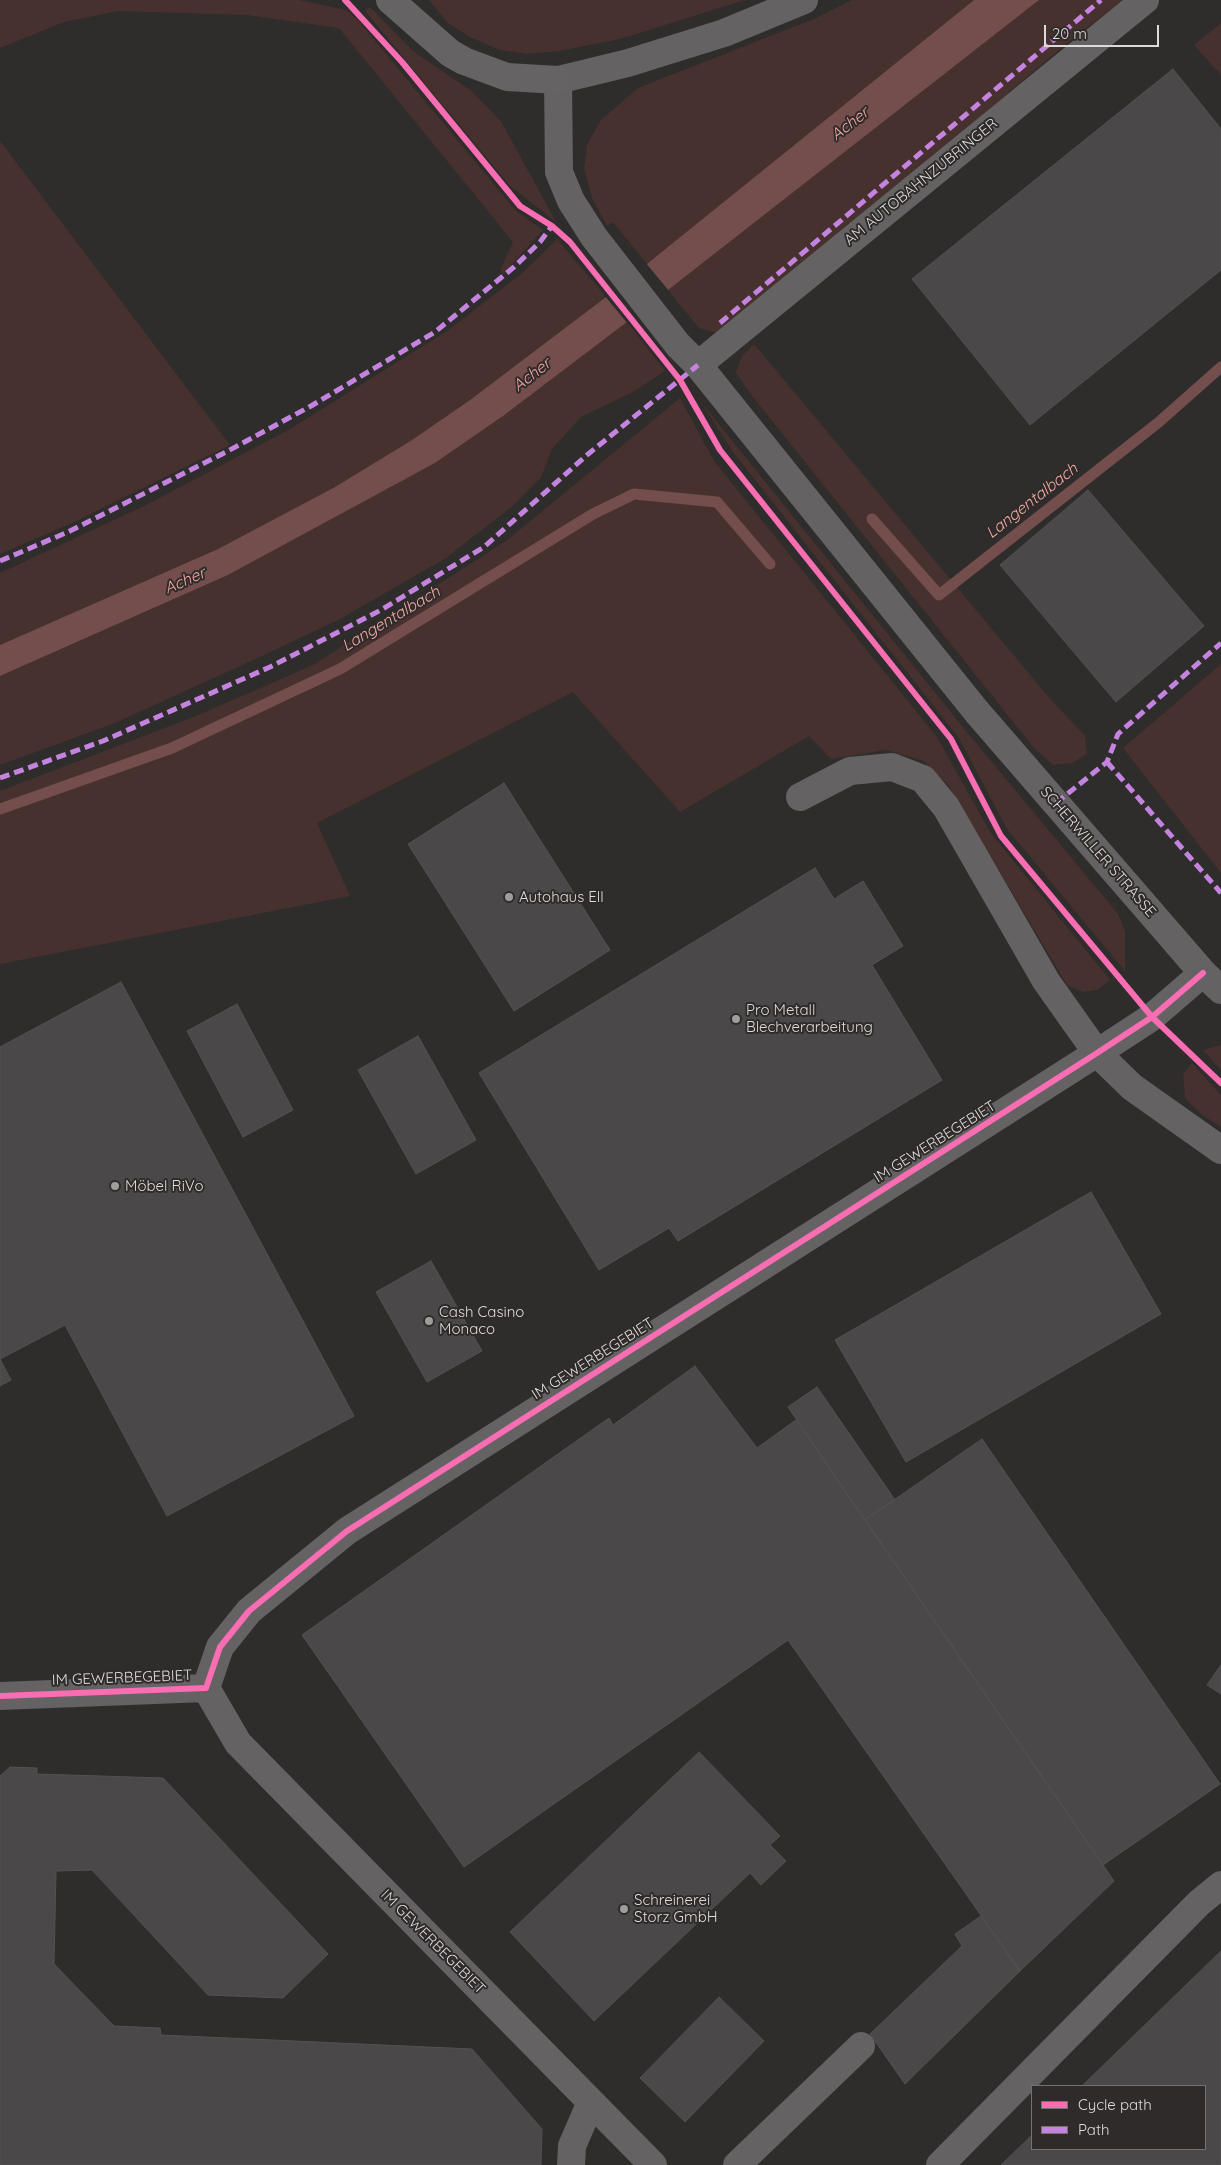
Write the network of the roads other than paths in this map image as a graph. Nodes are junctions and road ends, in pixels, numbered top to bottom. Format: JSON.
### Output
{"nodes":[{"id":1,"x":390,"y":0,"type":"edge"},
{"id":2,"x":804,"y":0,"type":"edge"},
{"id":3,"x":1145,"y":0,"type":"edge"},
{"id":4,"x":409,"y":9,"type":"edge"},
{"id":5,"x":558,"y":80,"type":"junction"},
{"id":6,"x":698,"y":365,"type":"junction"},
{"id":7,"x":800,"y":797,"type":"dead end"},
{"id":8,"x":1212,"y":981,"type":"edge"},
{"id":9,"x":1097,"y":1053,"type":"junction"},
{"id":10,"x":1221,"y":1150,"type":"edge"},
{"id":11,"x":206,"y":1688,"type":"junction"},
{"id":12,"x":0,"y":1696,"type":"edge"},
{"id":13,"x":1221,"y":1885,"type":"edge"},
{"id":14,"x":861,"y":2046,"type":"dead end"},
{"id":15,"x":591,"y":2102,"type":"junction"},
{"id":16,"x":571,"y":2165,"type":"edge"},
{"id":17,"x":653,"y":2165,"type":"edge"},
{"id":18,"x":737,"y":2165,"type":"edge"},
{"id":19,"x":940,"y":2165,"type":"edge"}],
"edges":[{"from":1,"to":4,"type":"main road"},
{"from":2,"to":5,"type":"street"},
{"from":3,"to":6,"type":"street","name":"AM AUTOBAHNZUBRINGER"},
{"from":4,"to":5,"type":"main road"},
{"from":5,"to":6,"type":"street","name":"SCHERWILLER STRASSE"},
{"from":6,"to":8,"type":"street","name":"SCHERWILLER STRASSE"},
{"from":7,"to":9,"type":"street"},
{"from":8,"to":9,"type":"street","name":"IM GEWERBEGEBIET"},
{"from":9,"to":10,"type":"street"},
{"from":9,"to":11,"type":"street","name":"IM GEWERBEGEBIET"},
{"from":11,"to":12,"type":"street","name":"IM GEWERBEGEBIET"},
{"from":11,"to":15,"type":"street","name":"IM GEWERBEGEBIET"},
{"from":13,"to":19,"type":"street"},
{"from":14,"to":18,"type":"street"},
{"from":15,"to":16,"type":"street"},
{"from":15,"to":17,"type":"street","name":"IM GEWERBEGEBIET"}]}
